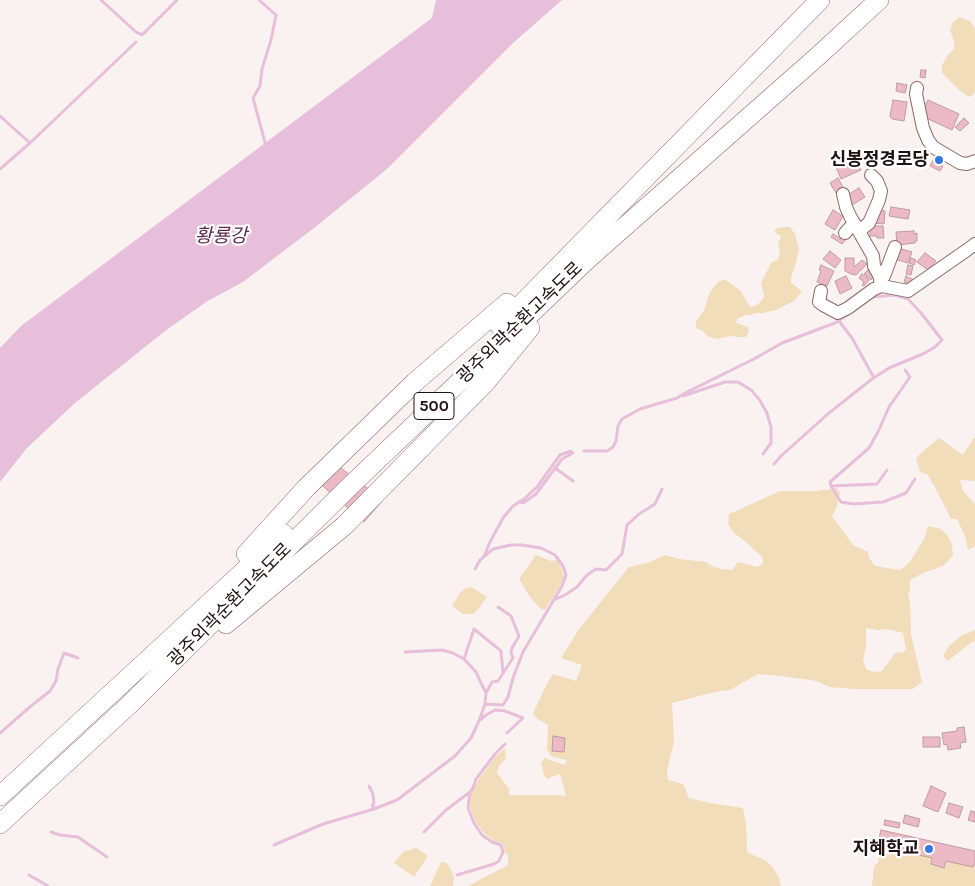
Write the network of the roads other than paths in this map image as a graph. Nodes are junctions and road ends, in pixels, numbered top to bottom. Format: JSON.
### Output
{"nodes":[{"id":1,"x":820,"y":0,"type":"edge"},
{"id":2,"x":879,"y":0,"type":"edge"},
{"id":3,"x":917,"y":88,"type":"dead end"},
{"id":4,"x":975,"y":161,"type":"edge"},
{"id":5,"x":872,"y":175,"type":"dead end"},
{"id":6,"x":843,"y":194,"type":"dead end"},
{"id":7,"x":857,"y":227,"type":"junction"},
{"id":8,"x":845,"y":233,"type":"dead end"},
{"id":9,"x":877,"y":242,"type":"dead end"},
{"id":10,"x":975,"y":244,"type":"edge"},
{"id":11,"x":895,"y":247,"type":"dead end"},
{"id":12,"x":873,"y":256,"type":"junction"},
{"id":13,"x":881,"y":283,"type":"junction"},
{"id":14,"x":821,"y":292,"type":"dead end"},
{"id":15,"x":0,"y":796,"type":"edge"},
{"id":16,"x":0,"y":824,"type":"edge"}],
"edges":[{"from":1,"to":15,"type":"highway","name":"광주외곽순환고속도로","number":"500"},
{"from":2,"to":16,"type":"highway","name":"광주외곽순환고속도로","number":"500"},
{"from":3,"to":4,"type":"street"},
{"from":5,"to":7,"type":"street"},
{"from":6,"to":7,"type":"street"},
{"from":7,"to":8,"type":"street"},
{"from":7,"to":12,"type":"street"},
{"from":9,"to":12,"type":"street"},
{"from":10,"to":13,"type":"street"},
{"from":11,"to":13,"type":"street"},
{"from":12,"to":13,"type":"street"},
{"from":13,"to":14,"type":"street"}]}
